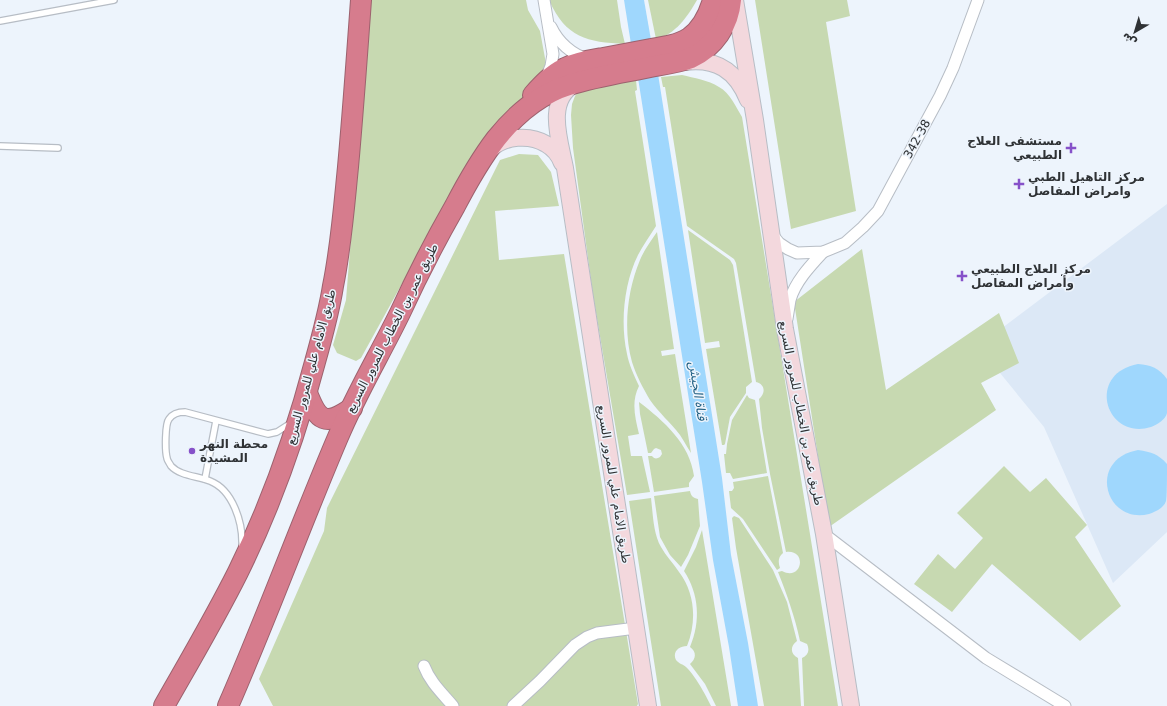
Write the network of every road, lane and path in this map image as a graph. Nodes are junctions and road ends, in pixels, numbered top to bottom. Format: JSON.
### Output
{"nodes":[{"id":1,"x":114,"y":0,"type":"edge"},
{"id":2,"x":361,"y":0,"type":"edge"},
{"id":3,"x":544,"y":0,"type":"edge"},
{"id":4,"x":713,"y":0,"type":"edge"},
{"id":5,"x":731,"y":0,"type":"edge"},
{"id":6,"x":735,"y":0,"type":"edge"},
{"id":7,"x":978,"y":0,"type":"edge"},
{"id":8,"x":547,"y":19,"type":"junction"},
{"id":9,"x":0,"y":21,"type":"edge"},
{"id":10,"x":595,"y":59,"type":"junction"},
{"id":11,"x":664,"y":59,"type":"junction"},
{"id":12,"x":629,"y":62,"type":"junction"},
{"id":13,"x":584,"y":81,"type":"junction"},
{"id":14,"x":538,"y":90,"type":"junction"},
{"id":15,"x":755,"y":120,"type":"junction"},
{"id":16,"x":504,"y":130,"type":"junction"},
{"id":17,"x":0,"y":146,"type":"edge"},
{"id":18,"x":58,"y":148,"type":"dead end"},
{"id":19,"x":485,"y":155,"type":"junction"},
{"id":20,"x":565,"y":168,"type":"junction"},
{"id":21,"x":770,"y":232,"type":"junction"},
{"id":22,"x":823,"y":252,"type":"junction"},
{"id":23,"x":785,"y":329,"type":"junction"},
{"id":24,"x":305,"y":398,"type":"junction"},
{"id":25,"x":352,"y":408,"type":"junction"},
{"id":26,"x":216,"y":421,"type":"junction"},
{"id":27,"x":205,"y":479,"type":"junction"},
{"id":28,"x":824,"y":534,"type":"junction"},
{"id":29,"x":238,"y":571,"type":"junction"},
{"id":30,"x":636,"y":628,"type":"junction"},
{"id":31,"x":424,"y":666,"type":"dead end"},
{"id":32,"x":644,"y":703,"type":"edge"},
{"id":33,"x":164,"y":706,"type":"edge"},
{"id":34,"x":228,"y":706,"type":"edge"},
{"id":35,"x":453,"y":706,"type":"edge"},
{"id":36,"x":513,"y":706,"type":"edge"},
{"id":37,"x":851,"y":706,"type":"edge"},
{"id":38,"x":1065,"y":706,"type":"edge"}],
"edges":[{"from":1,"to":9,"type":"lane"},
{"from":2,"to":24,"type":"highway","name":"طريق الامام علي للمرور السريع"},
{"from":3,"to":8,"type":"street"},
{"from":4,"to":11,"type":"highway"},
{"from":5,"to":11,"type":"highway","name":"طريق عمر بن الخطاب للمرور السريع"},
{"from":6,"to":15,"type":"main road","name":"طريق عمر بن الخطاب للمرور السريع"},
{"from":7,"to":22,"type":"street","name":"342-38"},
{"from":8,"to":10,"type":"street"},
{"from":8,"to":14,"type":"street"},
{"from":10,"to":12,"type":"highway"},
{"from":10,"to":14,"type":"highway"},
{"from":11,"to":12,"type":"highway","name":"طريق عمر بن الخطاب للمرور السريع"},
{"from":11,"to":15,"type":"main road","name":"طريق عمر بن الخطاب للمرور السريع"},
{"from":12,"to":13,"type":"highway","name":"طريق عمر بن الخطاب للمرور السريع"},
{"from":13,"to":16,"type":"highway","name":"طريق عمر بن الخطاب للمرور السريع"},
{"from":13,"to":20,"type":"main road","name":"طريق الامام علي للمرور السريع"},
{"from":14,"to":16,"type":"highway"},
{"from":15,"to":21,"type":"main road","name":"طريق عمر بن الخطاب للمرور السريع"},
{"from":16,"to":19,"type":"highway","name":"طريق عمر بن الخطاب للمرور السريع"},
{"from":17,"to":18,"type":"lane"},
{"from":19,"to":20,"type":"main road","name":"طريق الامام علي للمرور السريع"},
{"from":19,"to":25,"type":"highway","name":"طريق عمر بن الخطاب للمرور السريع"},
{"from":20,"to":30,"type":"main road","name":"طريق الامام علي للمرور السريع"},
{"from":21,"to":22,"type":"street"},
{"from":21,"to":23,"type":"main road","name":"طريق عمر بن الخطاب للمرور السريع"},
{"from":22,"to":23,"type":"street"},
{"from":23,"to":28,"type":"main road","name":"طريق عمر بن الخطاب للمرور السريع"},
{"from":24,"to":25,"type":"highway"},
{"from":24,"to":26,"type":"lane"},
{"from":24,"to":29,"type":"highway","name":"طريق الامام علي للمرور السريع"},
{"from":25,"to":34,"type":"highway","name":"طريق عمر بن الخطاب للمرور السريع"},
{"from":26,"to":27,"type":"lane"},
{"from":26,"to":27,"type":"lane"},
{"from":27,"to":29,"type":"lane"},
{"from":28,"to":37,"type":"main road","name":"طريق عمر بن الخطاب للمرور السريع"},
{"from":28,"to":38,"type":"street"},
{"from":29,"to":33,"type":"highway","name":"طريق الامام علي للمرور السريع"},
{"from":30,"to":32,"type":"main road","name":"طريق الامام علي للمرور السريع"},
{"from":30,"to":36,"type":"street"},
{"from":31,"to":35,"type":"street"}]}
